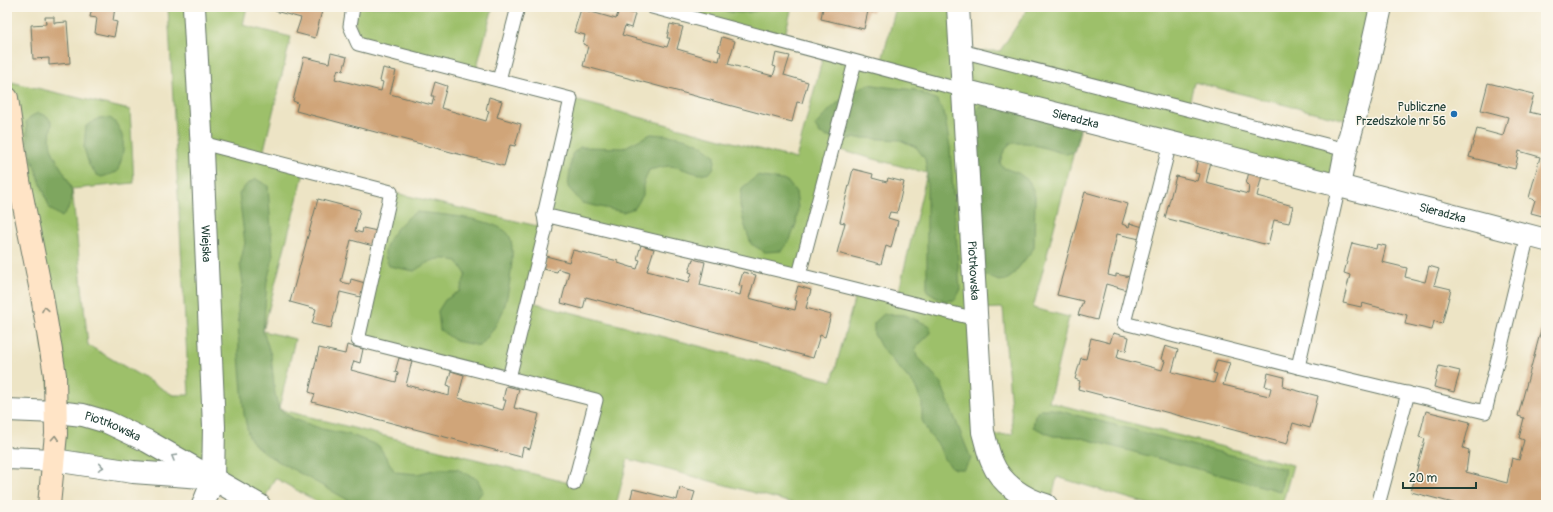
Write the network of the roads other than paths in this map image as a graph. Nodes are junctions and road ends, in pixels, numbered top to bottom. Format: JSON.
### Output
{"nodes":[{"id":1,"x":194,"y":7,"type":"edge"},
{"id":2,"x":353,"y":7,"type":"edge"},
{"id":3,"x":518,"y":7,"type":"edge"},
{"id":4,"x":652,"y":7,"type":"edge"},
{"id":5,"x":958,"y":7,"type":"edge"},
{"id":6,"x":1381,"y":7,"type":"edge"},
{"id":7,"x":960,"y":51,"type":"junction"},
{"id":8,"x":855,"y":62,"type":"junction"},
{"id":9,"x":499,"y":80,"type":"junction"},
{"id":10,"x":962,"y":90,"type":"junction"},
{"id":11,"x":7,"y":98,"type":"edge"},
{"id":12,"x":202,"y":143,"type":"junction"},
{"id":13,"x":1184,"y":146,"type":"junction"},
{"id":14,"x":1346,"y":150,"type":"junction"},
{"id":15,"x":1339,"y":186,"type":"junction"},
{"id":16,"x":544,"y":215,"type":"junction"},
{"id":17,"x":1537,"y":238,"type":"edge"},
{"id":18,"x":799,"y":274,"type":"junction"},
{"id":19,"x":976,"y":319,"type":"junction"},
{"id":20,"x":1298,"y":366,"type":"junction"},
{"id":21,"x":509,"y":378,"type":"junction"},
{"id":22,"x":1408,"y":393,"type":"junction"},
{"id":23,"x":7,"y":410,"type":"edge"},
{"id":24,"x":56,"y":412,"type":"junction"},
{"id":25,"x":7,"y":458,"type":"edge"},
{"id":26,"x":54,"y":460,"type":"junction"},
{"id":27,"x":210,"y":478,"type":"junction"},
{"id":28,"x":574,"y":484,"type":"dead end"},
{"id":29,"x":49,"y":505,"type":"edge"},
{"id":30,"x":203,"y":505,"type":"edge"},
{"id":31,"x":259,"y":505,"type":"edge"},
{"id":32,"x":1046,"y":505,"type":"edge"},
{"id":33,"x":1378,"y":505,"type":"edge"}],
"edges":[{"from":1,"to":12,"type":"street","name":"Wiejska"},
{"from":2,"to":9,"type":"lane"},
{"from":3,"to":9,"type":"lane"},
{"from":4,"to":8,"type":"lane"},
{"from":5,"to":7,"type":"street","name":"Piotrkowska"},
{"from":6,"to":14,"type":"street"},
{"from":7,"to":10,"type":"street","name":"Piotrkowska"},
{"from":7,"to":14,"type":"lane"},
{"from":8,"to":10,"type":"lane"},
{"from":8,"to":18,"type":"lane"},
{"from":9,"to":16,"type":"lane"},
{"from":10,"to":13,"type":"street","name":"Sieradzka"},
{"from":10,"to":19,"type":"street","name":"Piotrkowska"},
{"from":24,"to":11,"type":"street","one_way":true},
{"from":12,"to":21,"type":"lane"},
{"from":12,"to":27,"type":"street","name":"Wiejska"},
{"from":13,"to":15,"type":"street","name":"Sieradzka"},
{"from":13,"to":20,"type":"lane"},
{"from":14,"to":15,"type":"street"},
{"from":15,"to":17,"type":"street","name":"Sieradzka"},
{"from":15,"to":20,"type":"lane"},
{"from":16,"to":18,"type":"lane"},
{"from":16,"to":21,"type":"lane"},
{"from":17,"to":22,"type":"lane"},
{"from":18,"to":19,"type":"lane"},
{"from":19,"to":32,"type":"street","name":"Piotrkowska"},
{"from":20,"to":22,"type":"lane"},
{"from":21,"to":28,"type":"lane"},
{"from":22,"to":33,"type":"lane"},
{"from":23,"to":24,"type":"street","name":"Piotrkowska"},
{"from":26,"to":24,"type":"street","one_way":true},
{"from":27,"to":24,"type":"street","name":"Piotrkowska","one_way":true},
{"from":25,"to":26,"type":"street","name":"Piotrkowska"},
{"from":26,"to":27,"type":"street","name":"Piotrkowska","one_way":true},
{"from":26,"to":29,"type":"street"},
{"from":27,"to":30,"type":"street"},
{"from":27,"to":31,"type":"street","name":"Piotrkowska"}]}
